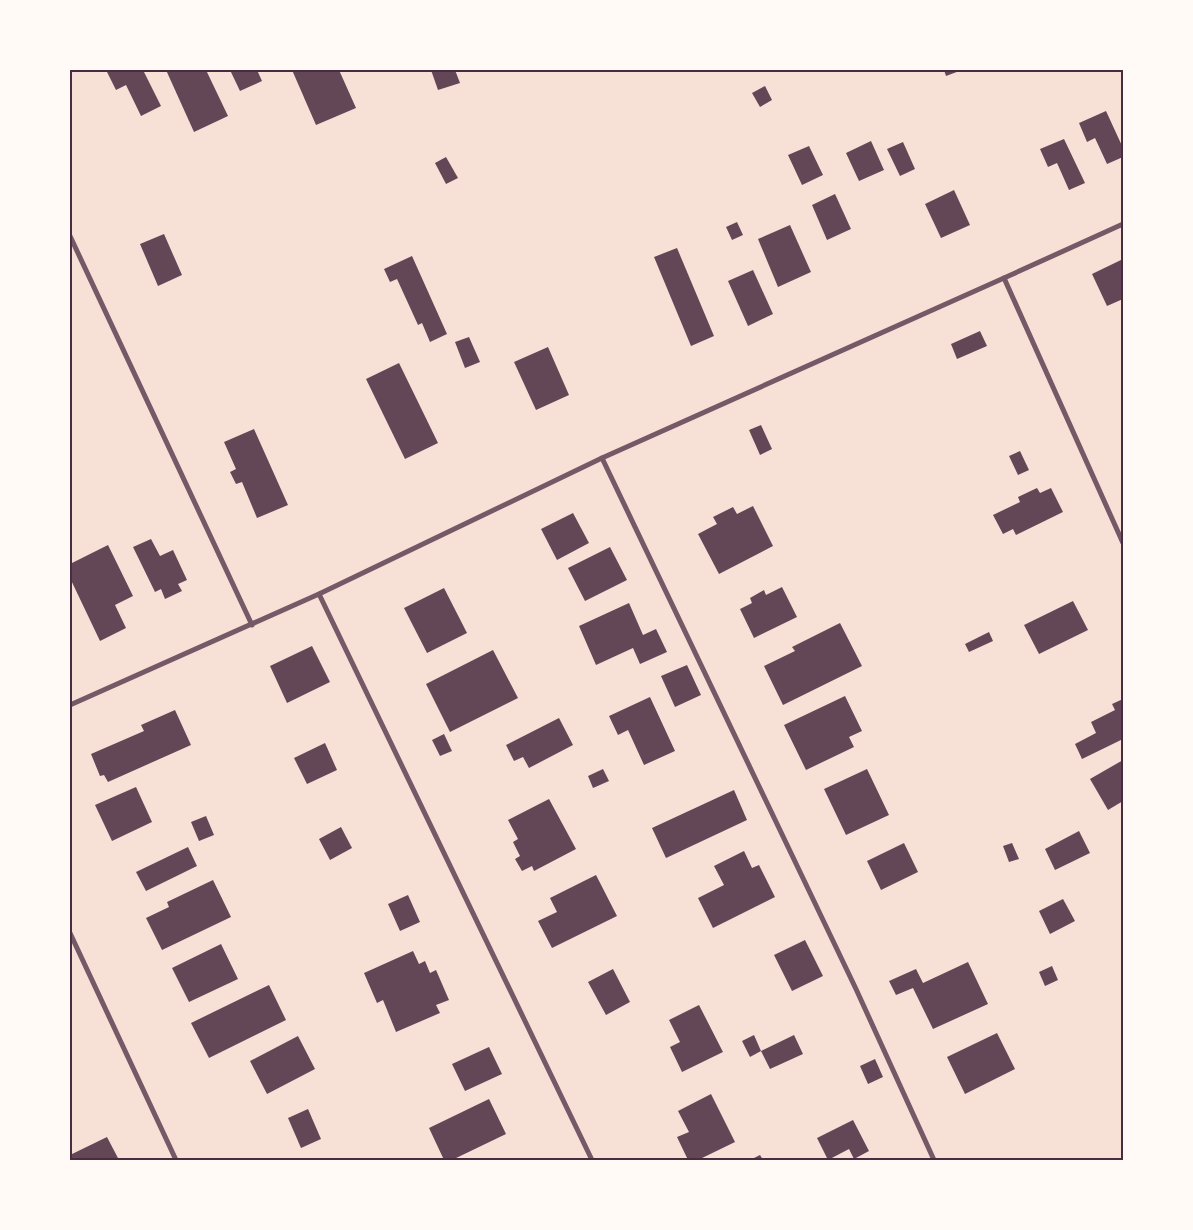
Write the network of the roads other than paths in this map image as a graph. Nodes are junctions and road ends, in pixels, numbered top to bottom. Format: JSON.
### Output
{"nodes":[{"id":1,"x":1123,"y":224,"type":"edge"},
{"id":2,"x":70,"y":236,"type":"edge"},
{"id":3,"x":1004,"y":278,"type":"junction"},
{"id":4,"x":602,"y":458,"type":"junction"},
{"id":5,"x":1123,"y":543,"type":"edge"},
{"id":6,"x":319,"y":594,"type":"junction"},
{"id":7,"x":252,"y":624,"type":"junction"},
{"id":8,"x":70,"y":705,"type":"edge"},
{"id":9,"x":70,"y":933,"type":"edge"},
{"id":10,"x":176,"y":1160,"type":"edge"},
{"id":11,"x":592,"y":1160,"type":"edge"},
{"id":12,"x":934,"y":1160,"type":"edge"}],
"edges":[{"from":1,"to":3,"type":"street"},
{"from":2,"to":7,"type":"street"},
{"from":3,"to":4,"type":"street"},
{"from":3,"to":5,"type":"street"},
{"from":4,"to":6,"type":"street"},
{"from":4,"to":12,"type":"street"},
{"from":6,"to":7,"type":"street"},
{"from":6,"to":11,"type":"street"},
{"from":7,"to":8,"type":"street"},
{"from":9,"to":10,"type":"street"}]}
